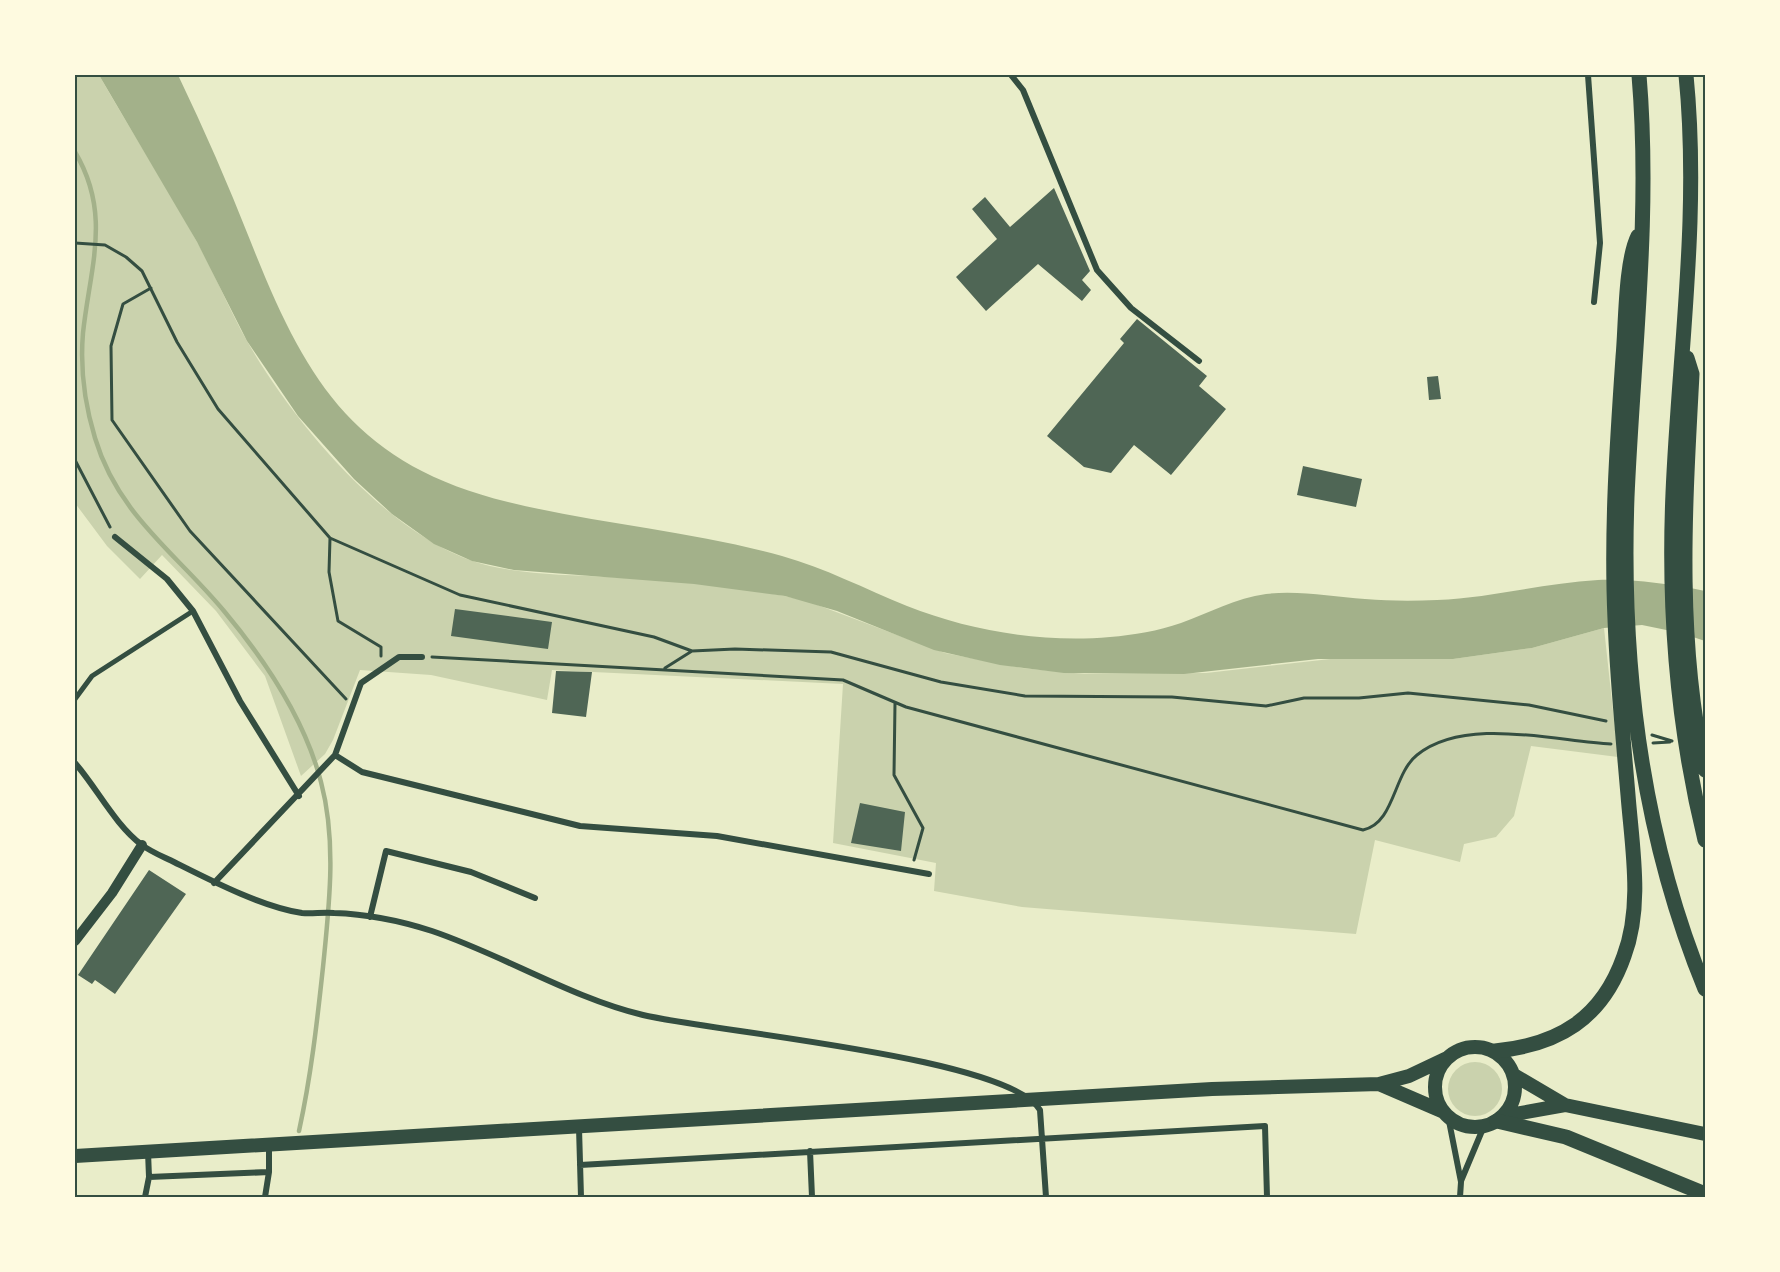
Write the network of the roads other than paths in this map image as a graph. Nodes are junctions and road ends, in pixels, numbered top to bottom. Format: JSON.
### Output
{"nodes":[{"id":1,"x":1011,"y":75,"type":"edge"},
{"id":2,"x":1588,"y":75,"type":"edge"},
{"id":3,"x":1640,"y":75,"type":"edge"},
{"id":4,"x":1686,"y":75,"type":"edge"},
{"id":5,"x":1594,"y":302,"type":"dead end"},
{"id":6,"x":1199,"y":361,"type":"dead end"},
{"id":7,"x":115,"y":537,"type":"road end"},
{"id":8,"x":193,"y":611,"type":"junction"},
{"id":9,"x":422,"y":657,"type":"road end"},
{"id":10,"x":75,"y":699,"type":"edge"},
{"id":11,"x":1693,"y":748,"type":"junction"},
{"id":12,"x":334,"y":755,"type":"junction"},
{"id":13,"x":1633,"y":758,"type":"junction"},
{"id":14,"x":75,"y":763,"type":"edge"},
{"id":15,"x":1705,"y":770,"type":"edge"},
{"id":16,"x":299,"y":796,"type":"junction"},
{"id":17,"x":1705,"y":840,"type":"edge"},
{"id":18,"x":142,"y":845,"type":"junction"},
{"id":19,"x":929,"y":874,"type":"dead end"},
{"id":20,"x":214,"y":883,"type":"junction"},
{"id":21,"x":535,"y":898,"type":"dead end"},
{"id":22,"x":370,"y":917,"type":"junction"},
{"id":23,"x":75,"y":941,"type":"edge"},
{"id":24,"x":1705,"y":989,"type":"edge"},
{"id":25,"x":1495,"y":1051,"type":"junction"},
{"id":26,"x":1447,"y":1058,"type":"junction"},
{"id":27,"x":1514,"y":1075,"type":"junction"},
{"id":28,"x":1379,"y":1084,"type":"junction"},
{"id":29,"x":1034,"y":1100,"type":"junction"},
{"id":30,"x":1564,"y":1105,"type":"junction"},
{"id":31,"x":1446,"y":1114,"type":"junction"},
{"id":32,"x":1495,"y":1121,"type":"junction"},
{"id":33,"x":579,"y":1128,"type":"junction"},
{"id":34,"x":1705,"y":1134,"type":"edge"},
{"id":35,"x":1043,"y":1137,"type":"junction"},
{"id":36,"x":269,"y":1145,"type":"junction"},
{"id":37,"x":810,"y":1151,"type":"junction"},
{"id":38,"x":148,"y":1152,"type":"junction"},
{"id":39,"x":75,"y":1156,"type":"edge"},
{"id":40,"x":580,"y":1165,"type":"junction"},
{"id":41,"x":269,"y":1172,"type":"junction"},
{"id":42,"x":149,"y":1177,"type":"junction"},
{"id":43,"x":1461,"y":1182,"type":"junction"},
{"id":44,"x":1705,"y":1194,"type":"edge"},
{"id":45,"x":145,"y":1197,"type":"edge"},
{"id":46,"x":264,"y":1197,"type":"edge"},
{"id":47,"x":581,"y":1197,"type":"edge"},
{"id":48,"x":812,"y":1197,"type":"edge"},
{"id":49,"x":1046,"y":1197,"type":"edge"},
{"id":50,"x":1267,"y":1197,"type":"edge"},
{"id":51,"x":1460,"y":1197,"type":"edge"}],
"edges":[{"from":1,"to":6,"type":"street"},
{"from":2,"to":5,"type":"street"},
{"from":3,"to":13,"type":"highway"},
{"from":4,"to":11,"type":"highway"},
{"from":7,"to":8,"type":"street"},
{"from":8,"to":10,"type":"street"},
{"from":8,"to":16,"type":"street"},
{"from":9,"to":12,"type":"street"},
{"from":11,"to":15,"type":"highway"},
{"from":11,"to":17,"type":"highway"},
{"from":12,"to":16,"type":"street"},
{"from":12,"to":19,"type":"street"},
{"from":13,"to":24,"type":"highway"},
{"from":13,"to":25,"type":"highway"},
{"from":14,"to":18,"type":"street"},
{"from":16,"to":20,"type":"street"},
{"from":18,"to":20,"type":"street"},
{"from":18,"to":23,"type":"street"},
{"from":20,"to":22,"type":"street"},
{"from":21,"to":22,"type":"street"},
{"from":22,"to":29,"type":"street"},
{"from":25,"to":26,"type":"highway"},
{"from":25,"to":27,"type":"highway"},
{"from":26,"to":28,"type":"highway"},
{"from":26,"to":31,"type":"highway"},
{"from":27,"to":30,"type":"highway"},
{"from":27,"to":32,"type":"highway"},
{"from":28,"to":29,"type":"highway"},
{"from":28,"to":31,"type":"highway"},
{"from":29,"to":33,"type":"highway"},
{"from":29,"to":35,"type":"street"},
{"from":30,"to":32,"type":"highway"},
{"from":30,"to":34,"type":"highway"},
{"from":31,"to":32,"type":"highway"},
{"from":31,"to":43,"type":"street"},
{"from":32,"to":43,"type":"street"},
{"from":32,"to":44,"type":"highway"},
{"from":33,"to":36,"type":"highway"},
{"from":33,"to":40,"type":"street"},
{"from":35,"to":37,"type":"street"},
{"from":35,"to":49,"type":"street"},
{"from":35,"to":50,"type":"street"},
{"from":36,"to":38,"type":"highway"},
{"from":36,"to":41,"type":"street"},
{"from":37,"to":40,"type":"street"},
{"from":37,"to":48,"type":"street"},
{"from":38,"to":39,"type":"highway"},
{"from":38,"to":42,"type":"street"},
{"from":40,"to":47,"type":"street"},
{"from":41,"to":42,"type":"street"},
{"from":41,"to":46,"type":"street"},
{"from":42,"to":45,"type":"street"},
{"from":43,"to":51,"type":"street"}]}
